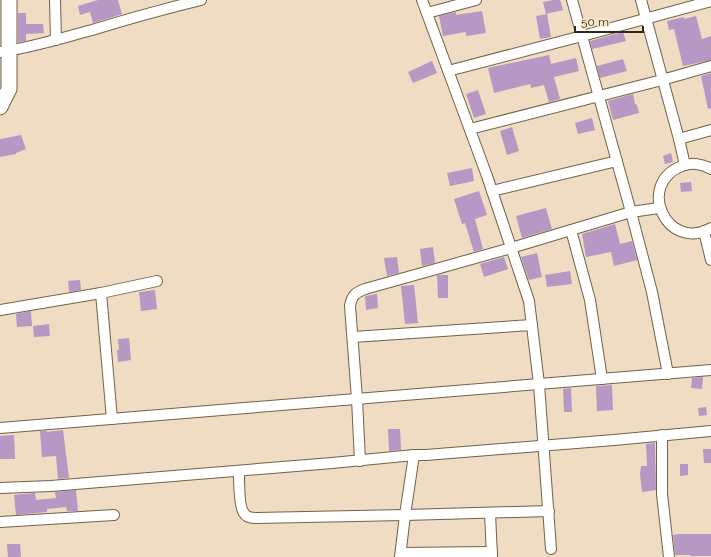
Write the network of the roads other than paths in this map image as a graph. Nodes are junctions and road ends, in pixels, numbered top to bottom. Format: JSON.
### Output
{"nodes":[{"id":1,"x":9,"y":0,"type":"edge"},
{"id":2,"x":55,"y":0,"type":"edge"},
{"id":3,"x":201,"y":0,"type":"edge"},
{"id":4,"x":422,"y":0,"type":"edge"},
{"id":5,"x":476,"y":0,"type":"edge"},
{"id":6,"x":572,"y":0,"type":"edge"},
{"id":7,"x":641,"y":0,"type":"edge"},
{"id":8,"x":711,"y":1,"type":"edge"},
{"id":9,"x":427,"y":13,"type":"junction"},
{"id":10,"x":646,"y":19,"type":"junction"},
{"id":11,"x":582,"y":36,"type":"junction"},
{"id":12,"x":56,"y":40,"type":"junction"},
{"id":13,"x":5,"y":52,"type":"edge"},
{"id":14,"x":711,"y":66,"type":"edge"},
{"id":15,"x":448,"y":71,"type":"junction"},
{"id":16,"x":662,"y":80,"type":"junction"},
{"id":17,"x":599,"y":96,"type":"junction"},
{"id":18,"x":0,"y":108,"type":"edge"},
{"id":19,"x":470,"y":129,"type":"junction"},
{"id":20,"x":711,"y":130,"type":"edge"},
{"id":21,"x":678,"y":139,"type":"junction"},
{"id":22,"x":617,"y":161,"type":"junction"},
{"id":23,"x":685,"y":164,"type":"junction"},
{"id":24,"x":711,"y":169,"type":"edge"},
{"id":25,"x":492,"y":191,"type":"junction"},
{"id":26,"x":659,"y":208,"type":"junction"},
{"id":27,"x":631,"y":212,"type":"junction"},
{"id":28,"x":571,"y":230,"type":"junction"},
{"id":29,"x":708,"y":230,"type":"edge"},
{"id":30,"x":511,"y":248,"type":"junction"},
{"id":31,"x":711,"y":260,"type":"edge"},
{"id":32,"x":156,"y":281,"type":"dead end"},
{"id":33,"x":101,"y":293,"type":"junction"},
{"id":34,"x":0,"y":310,"type":"edge"},
{"id":35,"x":532,"y":325,"type":"junction"},
{"id":36,"x":353,"y":337,"type":"junction"},
{"id":37,"x":711,"y":370,"type":"edge"},
{"id":38,"x":668,"y":374,"type":"junction"},
{"id":39,"x":602,"y":379,"type":"junction"},
{"id":40,"x":539,"y":384,"type":"junction"},
{"id":41,"x":357,"y":398,"type":"junction"},
{"id":42,"x":112,"y":419,"type":"junction"},
{"id":43,"x":0,"y":428,"type":"edge"},
{"id":44,"x":711,"y":431,"type":"edge"},
{"id":45,"x":662,"y":436,"type":"junction"},
{"id":46,"x":544,"y":446,"type":"junction"},
{"id":47,"x":414,"y":455,"type":"junction"},
{"id":48,"x":360,"y":460,"type":"junction"},
{"id":49,"x":239,"y":471,"type":"junction"},
{"id":50,"x":0,"y":488,"type":"edge"},
{"id":51,"x":549,"y":511,"type":"junction"},
{"id":52,"x":490,"y":512,"type":"junction"},
{"id":53,"x":114,"y":515,"type":"dead end"},
{"id":54,"x":405,"y":516,"type":"junction"},
{"id":55,"x":0,"y":522,"type":"edge"},
{"id":56,"x":551,"y":549,"type":"dead end"},
{"id":57,"x":400,"y":555,"type":"edge"},
{"id":58,"x":492,"y":555,"type":"edge"},
{"id":59,"x":668,"y":557,"type":"edge"}],
"edges":[{"from":1,"to":13,"type":"street"},
{"from":2,"to":12,"type":"street"},
{"from":3,"to":12,"type":"street"},
{"from":4,"to":9,"type":"street"},
{"from":5,"to":9,"type":"street"},
{"from":6,"to":11,"type":"street"},
{"from":7,"to":10,"type":"street"},
{"from":8,"to":10,"type":"street"},
{"from":9,"to":15,"type":"street"},
{"from":10,"to":11,"type":"street"},
{"from":10,"to":16,"type":"street"},
{"from":11,"to":15,"type":"street"},
{"from":11,"to":17,"type":"street"},
{"from":12,"to":13,"type":"street"},
{"from":13,"to":18,"type":"street"},
{"from":14,"to":16,"type":"street"},
{"from":15,"to":19,"type":"street"},
{"from":16,"to":17,"type":"street"},
{"from":16,"to":21,"type":"street"},
{"from":17,"to":19,"type":"street"},
{"from":17,"to":22,"type":"street"},
{"from":19,"to":25,"type":"street"},
{"from":20,"to":21,"type":"street"},
{"from":21,"to":23,"type":"street"},
{"from":22,"to":25,"type":"street"},
{"from":22,"to":27,"type":"street"},
{"from":23,"to":24,"type":"street"},
{"from":23,"to":26,"type":"street"},
{"from":25,"to":30,"type":"street"},
{"from":26,"to":27,"type":"street"},
{"from":26,"to":29,"type":"street"},
{"from":27,"to":28,"type":"street"},
{"from":27,"to":38,"type":"street"},
{"from":28,"to":30,"type":"street"},
{"from":28,"to":39,"type":"street"},
{"from":29,"to":31,"type":"street"},
{"from":30,"to":35,"type":"street"},
{"from":30,"to":36,"type":"street"},
{"from":32,"to":33,"type":"street"},
{"from":33,"to":34,"type":"street"},
{"from":33,"to":42,"type":"street"},
{"from":35,"to":36,"type":"street"},
{"from":35,"to":40,"type":"street"},
{"from":36,"to":41,"type":"street"},
{"from":37,"to":38,"type":"street"},
{"from":38,"to":39,"type":"street"},
{"from":39,"to":40,"type":"street"},
{"from":40,"to":41,"type":"street"},
{"from":40,"to":46,"type":"street"},
{"from":41,"to":42,"type":"street"},
{"from":41,"to":48,"type":"street"},
{"from":42,"to":43,"type":"street"},
{"from":44,"to":45,"type":"street"},
{"from":45,"to":46,"type":"street"},
{"from":45,"to":59,"type":"street"},
{"from":46,"to":47,"type":"street"},
{"from":46,"to":51,"type":"street"},
{"from":47,"to":48,"type":"street"},
{"from":47,"to":54,"type":"street"},
{"from":48,"to":49,"type":"street"},
{"from":49,"to":50,"type":"street"},
{"from":49,"to":54,"type":"street"},
{"from":51,"to":52,"type":"street"},
{"from":51,"to":56,"type":"street"},
{"from":52,"to":54,"type":"street"},
{"from":52,"to":58,"type":"street"},
{"from":53,"to":55,"type":"street"},
{"from":54,"to":57,"type":"street"},
{"from":57,"to":58,"type":"street"}]}
